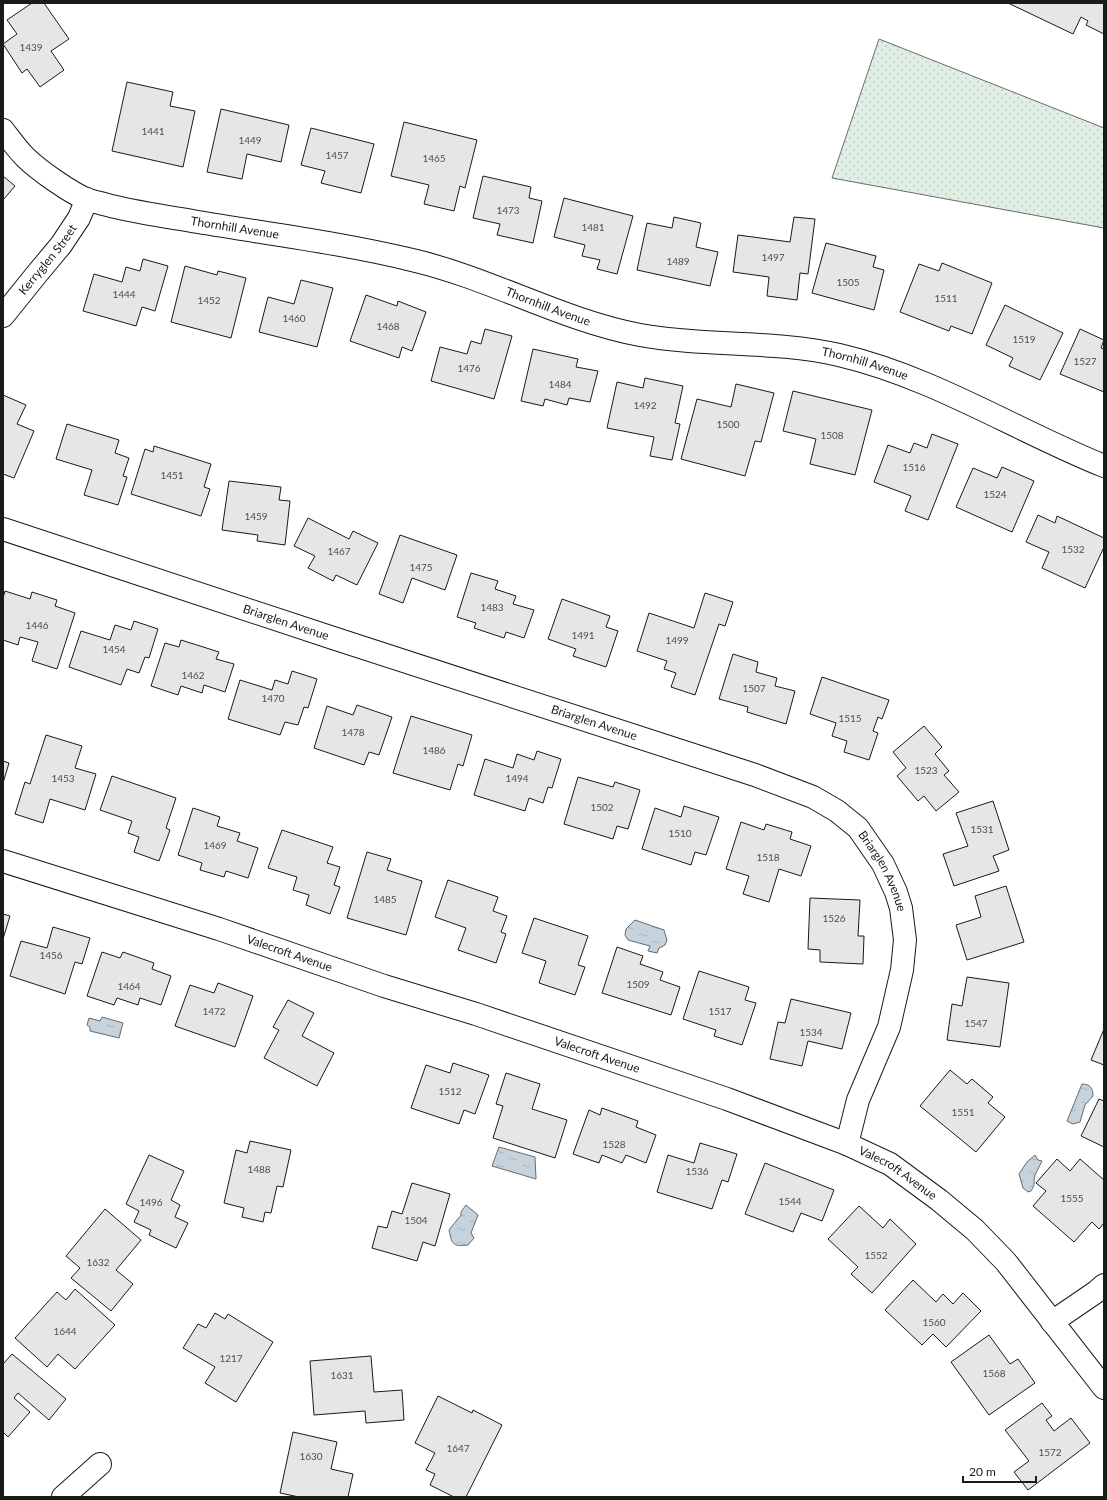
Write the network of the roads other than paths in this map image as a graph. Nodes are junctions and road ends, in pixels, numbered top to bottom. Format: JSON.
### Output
{"nodes":[{"id":1,"x":3,"y":130,"type":"edge"},
{"id":2,"x":87,"y":199,"type":"junction"},
{"id":3,"x":3,"y":316,"type":"edge"},
{"id":4,"x":1104,"y":466,"type":"edge"},
{"id":5,"x":3,"y":529,"type":"edge"},
{"id":6,"x":3,"y":861,"type":"edge"},
{"id":7,"x":847,"y":1144,"type":"junction"},
{"id":8,"x":1104,"y":1286,"type":"edge"},
{"id":9,"x":1052,"y":1322,"type":"junction"},
{"id":10,"x":1104,"y":1388,"type":"edge"},
{"id":11,"x":100,"y":1464,"type":"dead end"},
{"id":12,"x":63,"y":1497,"type":"edge"}],
"edges":[{"from":1,"to":2,"type":"street","name":"Thornhill Avenue"},
{"from":2,"to":3,"type":"street","name":"Kerryglen Street"},
{"from":2,"to":4,"type":"street","name":"Thornhill Avenue"},
{"from":5,"to":7,"type":"street","name":"Briarglen Avenue"},
{"from":6,"to":7,"type":"street","name":"Valecroft Avenue"},
{"from":7,"to":9,"type":"street","name":"Valecroft Avenue"},
{"from":8,"to":9,"type":"street"},
{"from":9,"to":10,"type":"street","name":"Valecroft Avenue"},
{"from":11,"to":12,"type":"street"}]}
